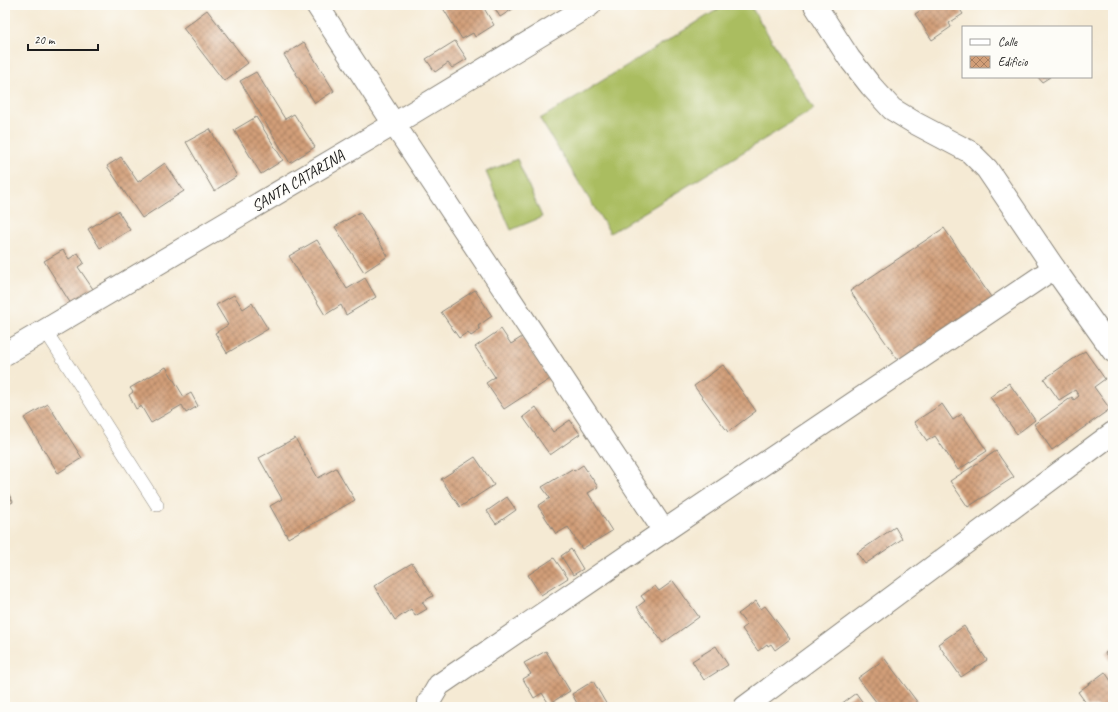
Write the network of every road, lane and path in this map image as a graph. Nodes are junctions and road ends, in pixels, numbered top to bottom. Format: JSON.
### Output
{"nodes":[{"id":1,"x":317,"y":5,"type":"edge"},
{"id":2,"x":590,"y":5,"type":"edge"},
{"id":3,"x":815,"y":5,"type":"edge"},
{"id":4,"x":394,"y":124,"type":"junction"},
{"id":5,"x":1054,"y":268,"type":"junction"},
{"id":6,"x":46,"y":330,"type":"junction"},
{"id":7,"x":1113,"y":351,"type":"edge"},
{"id":8,"x":5,"y":354,"type":"edge"},
{"id":9,"x":1113,"y":433,"type":"edge"},
{"id":10,"x":157,"y":505,"type":"dead end"},
{"id":11,"x":664,"y":531,"type":"junction"},
{"id":12,"x":430,"y":707,"type":"edge"},
{"id":13,"x":745,"y":707,"type":"edge"}],
"edges":[{"from":1,"to":4,"type":"street"},
{"from":2,"to":4,"type":"street","name":"SANTA CATARINA"},
{"from":3,"to":5,"type":"street"},
{"from":4,"to":6,"type":"street","name":"SANTA CATARINA"},
{"from":4,"to":11,"type":"street"},
{"from":5,"to":7,"type":"street"},
{"from":5,"to":11,"type":"street"},
{"from":6,"to":8,"type":"street","name":"SANTA CATARINA"},
{"from":6,"to":10,"type":"lane"},
{"from":9,"to":13,"type":"street"},
{"from":11,"to":12,"type":"street"}]}
